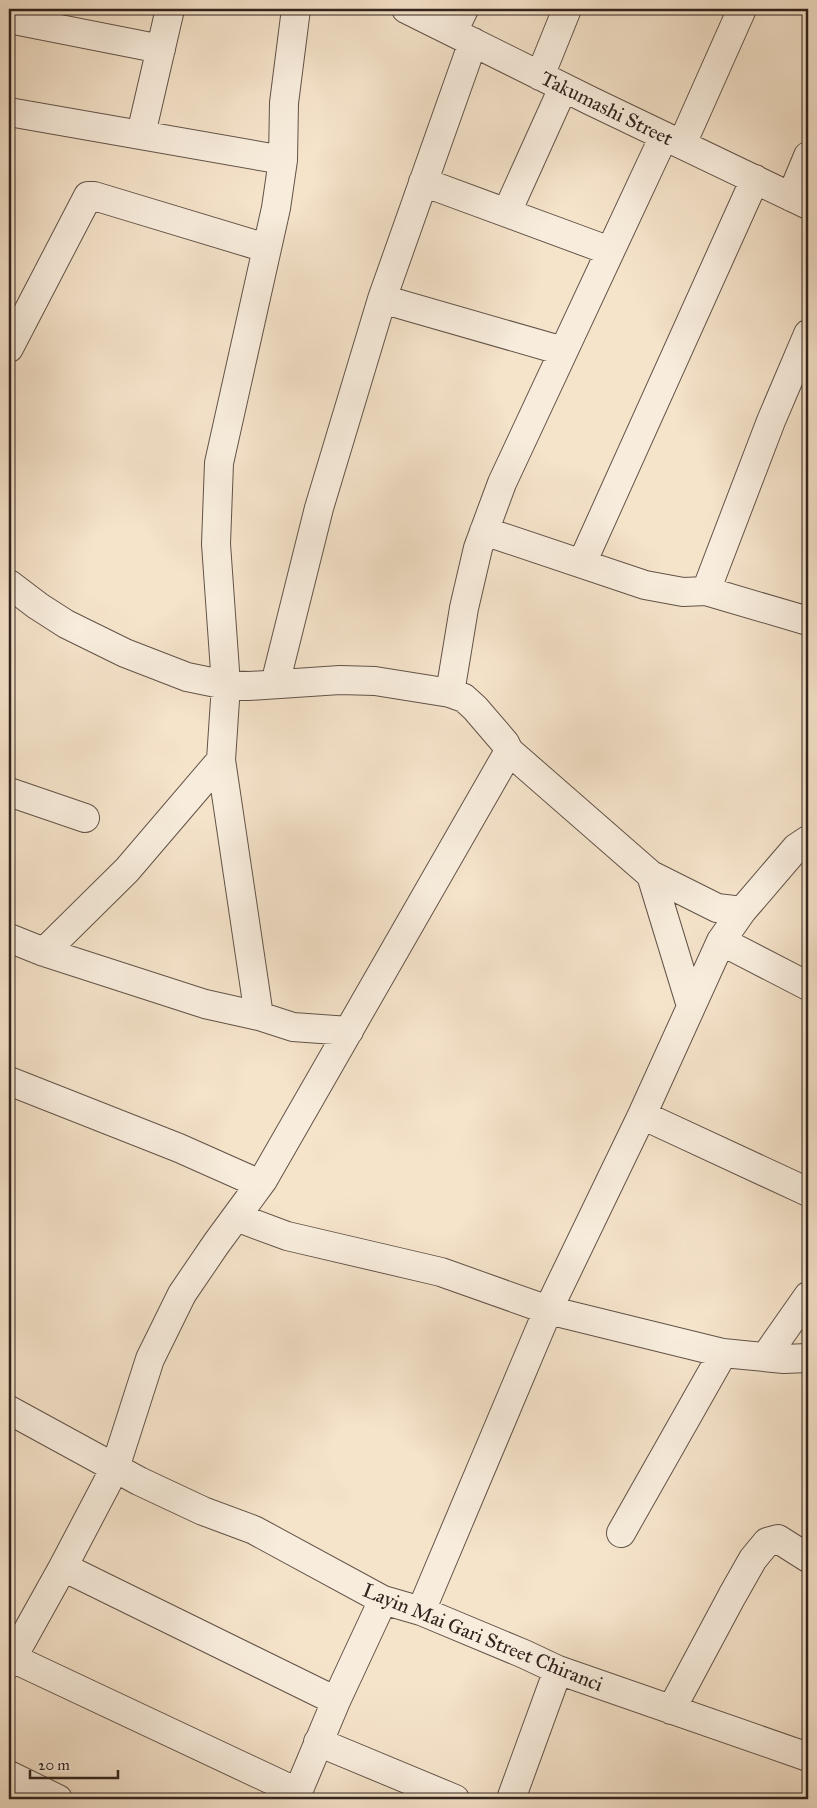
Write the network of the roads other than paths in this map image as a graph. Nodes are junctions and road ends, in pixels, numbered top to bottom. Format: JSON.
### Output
{"nodes":[{"id":1,"x":170,"y":9,"type":"edge"},
{"id":2,"x":296,"y":9,"type":"edge"},
{"id":3,"x":406,"y":9,"type":"edge"},
{"id":4,"x":568,"y":9,"type":"edge"},
{"id":5,"x":742,"y":9,"type":"edge"},
{"id":6,"x":9,"y":19,"type":"edge"},
{"id":7,"x":463,"y":28,"type":"edge"},
{"id":8,"x":161,"y":49,"type":"junction"},
{"id":9,"x":552,"y":82,"type":"junction"},
{"id":10,"x":9,"y":112,"type":"edge"},
{"id":11,"x":141,"y":134,"type":"junction"},
{"id":12,"x":673,"y":140,"type":"junction"},
{"id":13,"x":808,"y":156,"type":"edge"},
{"id":14,"x":283,"y":160,"type":"junction"},
{"id":15,"x":755,"y":179,"type":"junction"},
{"id":16,"x":423,"y":182,"type":"junction"},
{"id":17,"x":800,"y":201,"type":"edge"},
{"id":18,"x":508,"y":212,"type":"junction"},
{"id":19,"x":266,"y":248,"type":"junction"},
{"id":20,"x":610,"y":251,"type":"junction"},
{"id":21,"x":382,"y":299,"type":"junction"},
{"id":22,"x":808,"y":335,"type":"edge"},
{"id":23,"x":9,"y":348,"type":"edge"},
{"id":24,"x":563,"y":351,"type":"junction"},
{"id":25,"x":484,"y":531,"type":"junction"},
{"id":26,"x":582,"y":563,"type":"junction"},
{"id":27,"x":9,"y":584,"type":"edge"},
{"id":28,"x":706,"y":591,"type":"junction"},
{"id":29,"x":808,"y":621,"type":"edge"},
{"id":30,"x":275,"y":684,"type":"junction"},
{"id":31,"x":226,"y":685,"type":"junction"},
{"id":32,"x":450,"y":693,"type":"junction"},
{"id":33,"x":509,"y":751,"type":"junction"},
{"id":34,"x":221,"y":760,"type":"junction"},
{"id":35,"x":9,"y":792,"type":"edge"},
{"id":36,"x":85,"y":818,"type":"dead end"},
{"id":37,"x":808,"y":840,"type":"edge"},
{"id":38,"x":651,"y":875,"type":"junction"},
{"id":39,"x":742,"y":911,"type":"junction"},
{"id":40,"x":9,"y":938,"type":"edge"},
{"id":41,"x":721,"y":941,"type":"junction"},
{"id":42,"x":44,"y":952,"type":"junction"},
{"id":43,"x":808,"y":986,"type":"edge"},
{"id":44,"x":691,"y":1006,"type":"junction"},
{"id":45,"x":259,"y":1016,"type":"junction"},
{"id":46,"x":349,"y":1031,"type":"junction"},
{"id":47,"x":9,"y":1081,"type":"edge"},
{"id":48,"x":642,"y":1115,"type":"junction"},
{"id":49,"x":260,"y":1184,"type":"junction"},
{"id":50,"x":808,"y":1192,"type":"edge"},
{"id":51,"x":236,"y":1217,"type":"junction"},
{"id":52,"x":808,"y":1296,"type":"edge"},
{"id":53,"x":548,"y":1310,"type":"junction"},
{"id":54,"x":723,"y":1353,"type":"junction"},
{"id":55,"x":766,"y":1356,"type":"junction"},
{"id":56,"x":808,"y":1358,"type":"edge"},
{"id":57,"x":9,"y":1410,"type":"edge"},
{"id":58,"x":115,"y":1468,"type":"junction"},
{"id":59,"x":621,"y":1533,"type":"dead end"},
{"id":60,"x":808,"y":1558,"type":"edge"},
{"id":61,"x":63,"y":1567,"type":"junction"},
{"id":62,"x":383,"y":1600,"type":"junction"},
{"id":63,"x":421,"y":1611,"type":"junction"},
{"id":64,"x":10,"y":1661,"type":"edge"},
{"id":65,"x":558,"y":1670,"type":"junction"},
{"id":66,"x":336,"y":1701,"type":"junction"},
{"id":67,"x":671,"y":1710,"type":"junction"},
{"id":68,"x":318,"y":1742,"type":"junction"},
{"id":69,"x":808,"y":1758,"type":"edge"},
{"id":70,"x":9,"y":1775,"type":"edge"},
{"id":71,"x":296,"y":1796,"type":"edge"},
{"id":72,"x":58,"y":1799,"type":"edge"},
{"id":73,"x":455,"y":1799,"type":"edge"},
{"id":74,"x":511,"y":1799,"type":"edge"}],
"edges":[{"from":1,"to":8,"type":"street"},
{"from":2,"to":14,"type":"street"},
{"from":3,"to":7,"type":"street","name":"Takumashi Street"},
{"from":4,"to":9,"type":"street"},
{"from":5,"to":12,"type":"street"},
{"from":6,"to":8,"type":"street"},
{"from":7,"to":9,"type":"street","name":"Takumashi Street"},
{"from":7,"to":16,"type":"street"},
{"from":8,"to":11,"type":"street"},
{"from":9,"to":12,"type":"street","name":"Takumashi Street"},
{"from":9,"to":18,"type":"street"},
{"from":10,"to":11,"type":"street"},
{"from":11,"to":14,"type":"street"},
{"from":12,"to":15,"type":"street","name":"Takumashi Street"},
{"from":12,"to":20,"type":"street"},
{"from":13,"to":17,"type":"street"},
{"from":14,"to":19,"type":"street"},
{"from":15,"to":17,"type":"street","name":"Takumashi Street"},
{"from":15,"to":26,"type":"street"},
{"from":16,"to":18,"type":"street"},
{"from":16,"to":21,"type":"street"},
{"from":18,"to":20,"type":"street"},
{"from":19,"to":23,"type":"street"},
{"from":19,"to":31,"type":"street"},
{"from":20,"to":24,"type":"street"},
{"from":21,"to":24,"type":"street"},
{"from":21,"to":30,"type":"street"},
{"from":22,"to":28,"type":"street"},
{"from":24,"to":25,"type":"street"},
{"from":25,"to":26,"type":"street"},
{"from":25,"to":32,"type":"street"},
{"from":26,"to":28,"type":"street"},
{"from":27,"to":31,"type":"street"},
{"from":28,"to":29,"type":"street"},
{"from":30,"to":31,"type":"street"},
{"from":30,"to":32,"type":"street"},
{"from":31,"to":34,"type":"street"},
{"from":32,"to":33,"type":"street"},
{"from":33,"to":38,"type":"street"},
{"from":33,"to":46,"type":"street"},
{"from":34,"to":42,"type":"street"},
{"from":34,"to":45,"type":"street"},
{"from":35,"to":36,"type":"street"},
{"from":37,"to":39,"type":"street"},
{"from":38,"to":39,"type":"street"},
{"from":38,"to":44,"type":"street"},
{"from":39,"to":41,"type":"street"},
{"from":40,"to":42,"type":"street"},
{"from":41,"to":43,"type":"street"},
{"from":41,"to":44,"type":"street"},
{"from":42,"to":45,"type":"street"},
{"from":44,"to":48,"type":"street"},
{"from":45,"to":46,"type":"street"},
{"from":46,"to":49,"type":"street"},
{"from":47,"to":49,"type":"street"},
{"from":48,"to":50,"type":"street"},
{"from":48,"to":53,"type":"street"},
{"from":49,"to":51,"type":"street"},
{"from":51,"to":53,"type":"street"},
{"from":51,"to":58,"type":"street"},
{"from":52,"to":55,"type":"street"},
{"from":53,"to":54,"type":"street"},
{"from":53,"to":63,"type":"street"},
{"from":54,"to":55,"type":"street"},
{"from":54,"to":59,"type":"street"},
{"from":55,"to":56,"type":"street"},
{"from":57,"to":58,"type":"street","name":"Layin Mai Gari Street Chiranci"},
{"from":58,"to":61,"type":"street"},
{"from":58,"to":62,"type":"street","name":"Layin Mai Gari Street Chiranci"},
{"from":60,"to":67,"type":"street"},
{"from":61,"to":64,"type":"street"},
{"from":61,"to":66,"type":"street"},
{"from":62,"to":63,"type":"street","name":"Layin Mai Gari Street Chiranci"},
{"from":62,"to":66,"type":"street"},
{"from":63,"to":65,"type":"street","name":"Layin Mai Gari Street Chiranci"},
{"from":64,"to":71,"type":"street"},
{"from":65,"to":67,"type":"street","name":"Layin Mai Gari Street Chiranci"},
{"from":65,"to":74,"type":"street"},
{"from":66,"to":68,"type":"street"},
{"from":67,"to":69,"type":"street","name":"Layin Mai Gari Street Chiranci"},
{"from":68,"to":71,"type":"street"},
{"from":68,"to":73,"type":"street"},
{"from":70,"to":72,"type":"street"}]}
